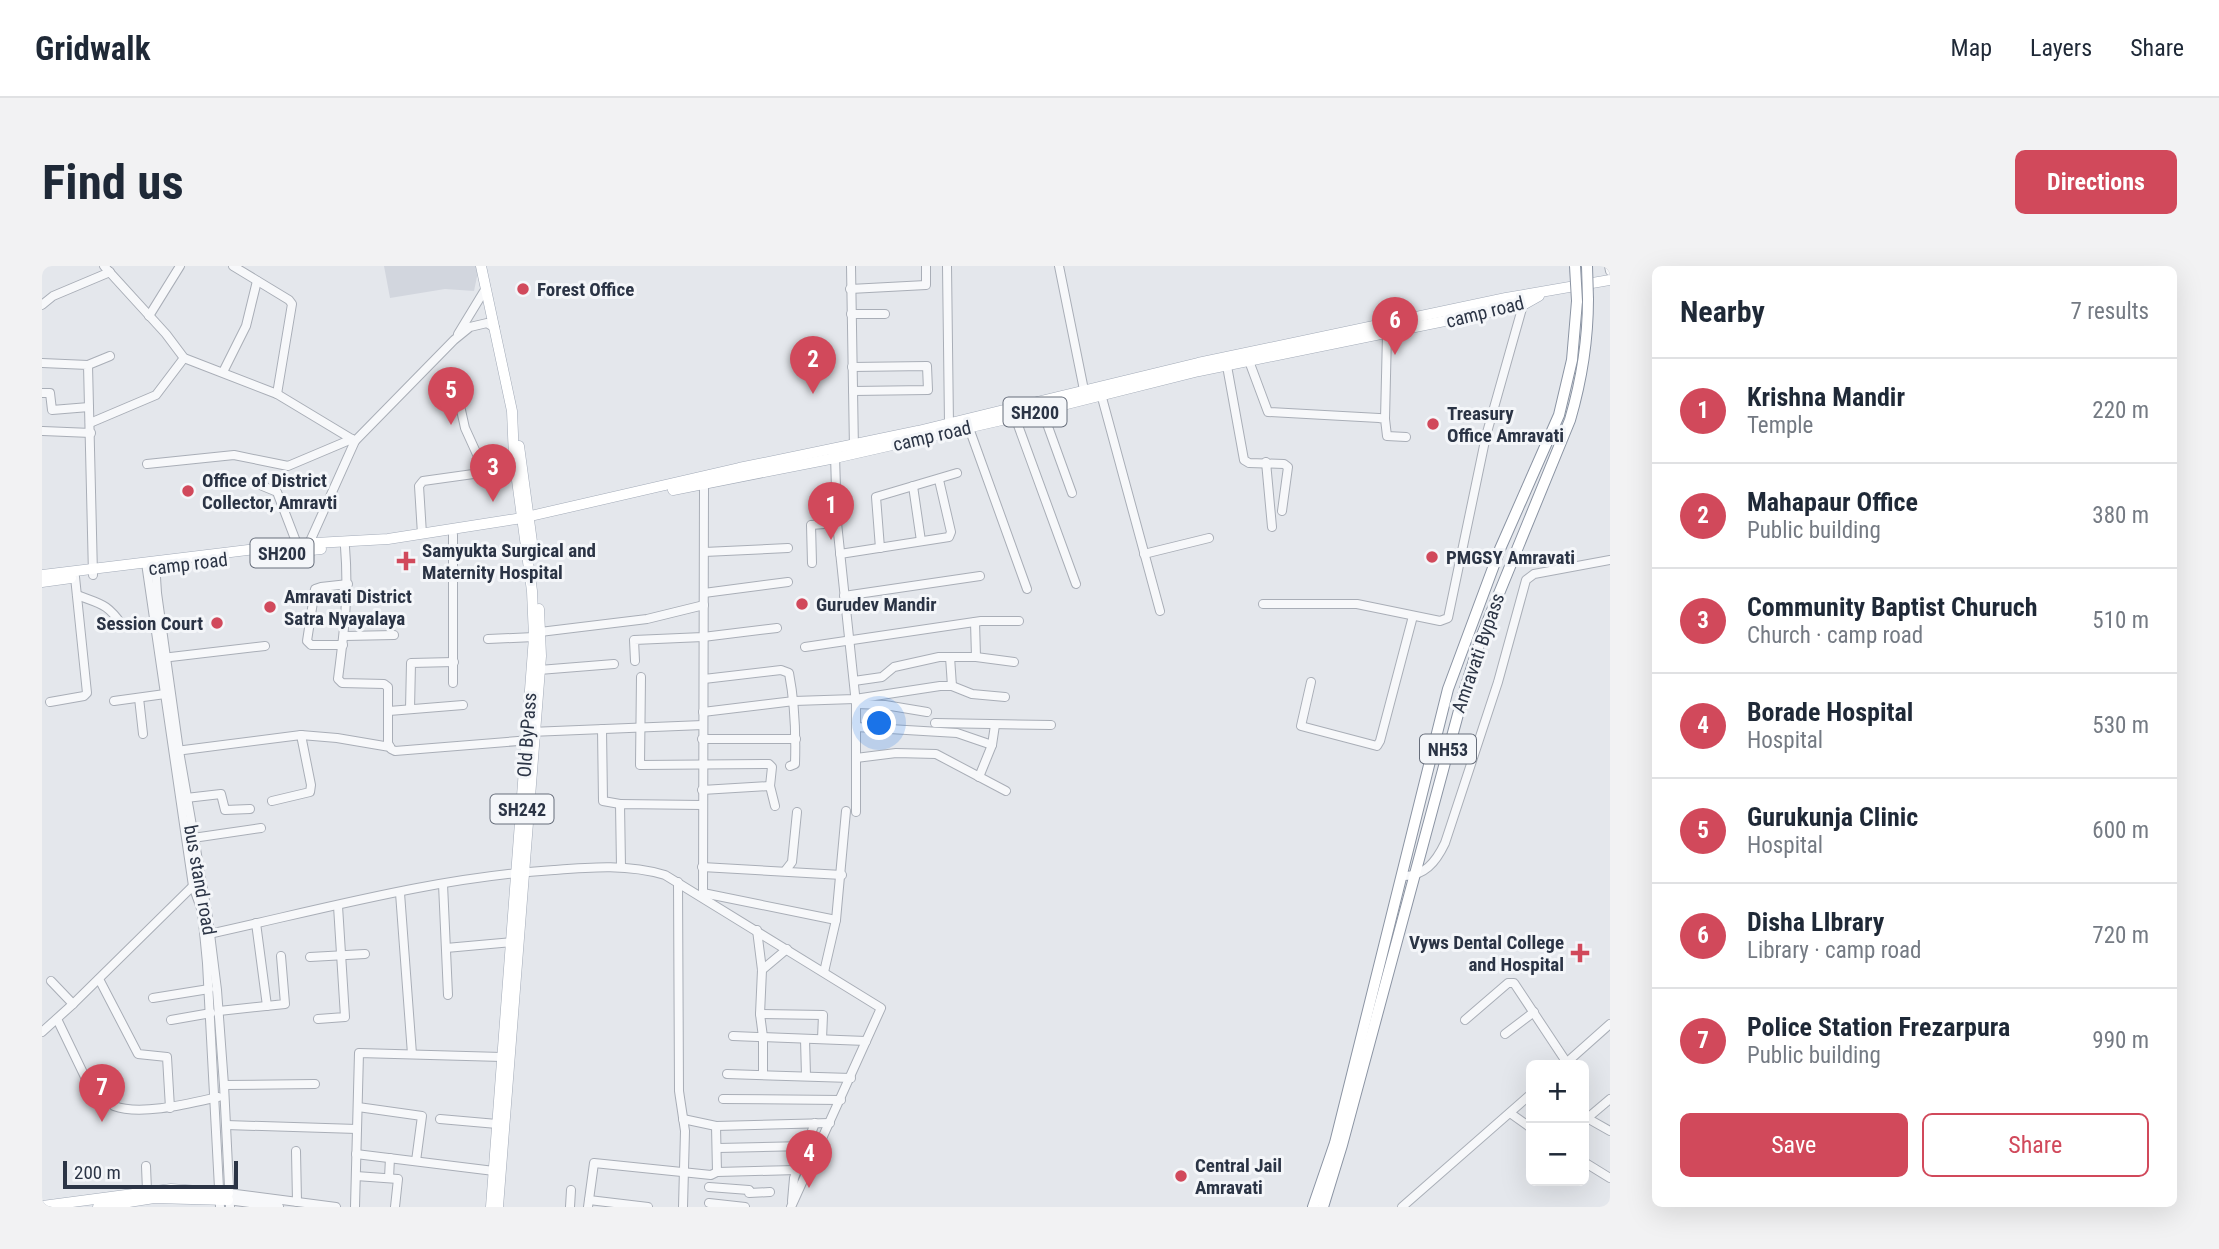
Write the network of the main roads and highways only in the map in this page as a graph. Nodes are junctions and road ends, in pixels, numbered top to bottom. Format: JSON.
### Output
{"nodes":[{"id":1,"x":481,"y":266,"type":"edge"},
{"id":2,"x":1575,"y":266,"type":"edge"},
{"id":3,"x":1587,"y":266,"type":"edge"},
{"id":4,"x":1610,"y":280,"type":"edge"},
{"id":5,"x":1545,"y":292,"type":"junction"},
{"id":6,"x":1583,"y":300,"type":"junction"},
{"id":7,"x":512,"y":411,"type":"junction"},
{"id":8,"x":854,"y":449,"type":"junction"},
{"id":9,"x":835,"y":453,"type":"junction"},
{"id":10,"x":526,"y":520,"type":"junction"},
{"id":11,"x":304,"y":546,"type":"junction"},
{"id":12,"x":93,"y":572,"type":"junction"},
{"id":13,"x":42,"y":575,"type":"edge"},
{"id":14,"x":42,"y":582,"type":"edge"},
{"id":15,"x":537,"y":635,"type":"junction"},
{"id":16,"x":531,"y":736,"type":"junction"},
{"id":17,"x":521,"y":872,"type":"junction"},
{"id":18,"x":513,"y":961,"type":"junction"},
{"id":19,"x":224,"y":1200,"type":"edge"},
{"id":20,"x":172,"y":1202,"type":"edge"},
{"id":21,"x":42,"y":1206,"type":"edge"},
{"id":22,"x":97,"y":1207,"type":"edge"},
{"id":23,"x":491,"y":1207,"type":"edge"},
{"id":24,"x":498,"y":1207,"type":"edge"},
{"id":25,"x":1313,"y":1207,"type":"edge"},
{"id":26,"x":1323,"y":1207,"type":"edge"}],
"edges":[{"from":1,"to":7,"type":"main road","name":"Old ByPass","number":"SH242"},
{"from":2,"to":6,"type":"highway","name":"Amravati Bypass","number":"NH53","bridge":true},
{"from":3,"to":6,"type":"highway","name":"Amravati Bypass","number":"NH53","bridge":true},
{"from":4,"to":5,"type":"main road","number":"SH200"},
{"from":5,"to":8,"type":"main road","name":"camp road","number":"SH200"},
{"from":5,"to":8,"type":"main road","name":"camp road","number":"SH200"},
{"from":6,"to":25,"type":"highway","name":"Amravati Bypass","number":"NH53"},
{"from":6,"to":26,"type":"highway","name":"Amravati Bypass","number":"NH53"},
{"from":7,"to":10,"type":"main road","name":"Old ByPass","number":"SH242"},
{"from":7,"to":10,"type":"main road"},
{"from":8,"to":9,"type":"main road","name":"camp road","number":"SH200"},
{"from":9,"to":10,"type":"main road","name":"camp road","number":"SH200"},
{"from":9,"to":10,"type":"main road","name":"camp road","number":"SH200"},
{"from":10,"to":11,"type":"main road","name":"camp road","number":"SH200"},
{"from":10,"to":11,"type":"main road","name":"camp road","number":"SH200"},
{"from":10,"to":15,"type":"main road","name":"Old ByPass","number":"SH242"},
{"from":11,"to":12,"type":"main road","name":"camp road","number":"SH200"},
{"from":12,"to":13,"type":"main road","name":"camp road","number":"SH200"},
{"from":12,"to":14,"type":"main road","name":"camp road","number":"SH200"},
{"from":15,"to":16,"type":"main road","name":"Old ByPass","number":"SH242"},
{"from":15,"to":16,"type":"main road"},
{"from":16,"to":17,"type":"main road","name":"Old ByPass","number":"SH242"},
{"from":17,"to":18,"type":"main road"},
{"from":17,"to":18,"type":"main road","name":"Old ByPass","number":"SH242"},
{"from":18,"to":23,"type":"main road","name":"Old ByPass","number":"SH242"},
{"from":18,"to":24,"type":"main road"},
{"from":19,"to":20,"type":"main road"},
{"from":19,"to":21,"type":"main road"},
{"from":20,"to":22,"type":"main road"}]}
